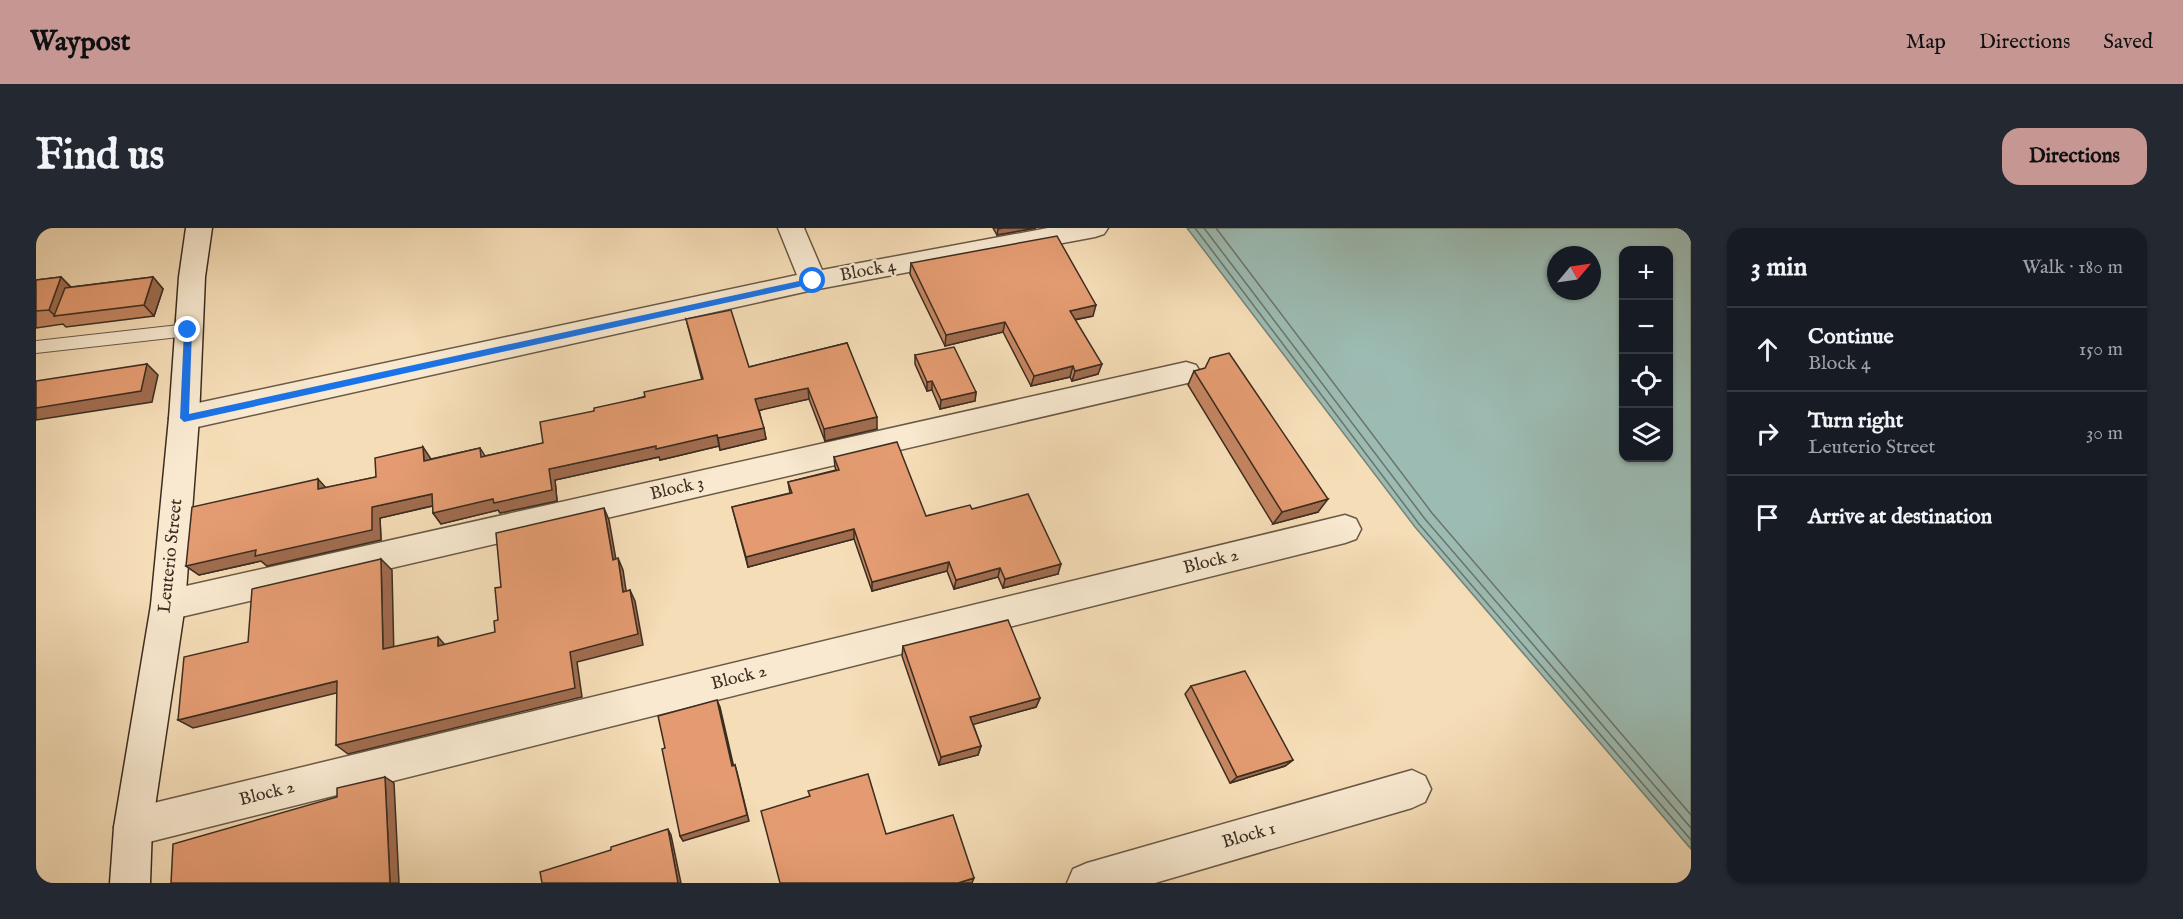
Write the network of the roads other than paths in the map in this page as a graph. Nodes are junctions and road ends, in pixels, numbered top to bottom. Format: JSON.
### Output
{"nodes":[{"id":1,"x":199,"y":228,"type":"edge"},
{"id":2,"x":791,"y":228,"type":"edge"},
{"id":3,"x":1095,"y":228,"type":"edge"},
{"id":4,"x":813,"y":281,"type":"junction"},
{"id":5,"x":188,"y":330,"type":"junction"},
{"id":6,"x":36,"y":347,"type":"edge"},
{"id":7,"x":1186,"y":373,"type":"dead end"},
{"id":8,"x":184,"y":418,"type":"junction"},
{"id":9,"x":1345,"y":529,"type":"dead end"},
{"id":10,"x":168,"y":605,"type":"junction"},
{"id":11,"x":1412,"y":789,"type":"dead end"},
{"id":12,"x":133,"y":827,"type":"junction"},
{"id":13,"x":130,"y":883,"type":"edge"},
{"id":14,"x":1087,"y":883,"type":"edge"}],
"edges":[{"from":1,"to":5,"type":"street","name":"Leuterio Street"},
{"from":2,"to":4,"type":"street"},
{"from":3,"to":4,"type":"street","name":"Block 4"},
{"from":4,"to":8,"type":"street","name":"Block 4"},
{"from":5,"to":6,"type":"lane"},
{"from":5,"to":8,"type":"street","name":"Leuterio Street"},
{"from":7,"to":10,"type":"street","name":"Block 3"},
{"from":8,"to":10,"type":"street","name":"Leuterio Street"},
{"from":9,"to":12,"type":"street","name":"Block 2"},
{"from":10,"to":12,"type":"street","name":"Leuterio Street"},
{"from":11,"to":14,"type":"street","name":"Block 1"},
{"from":12,"to":13,"type":"street","name":"Leuterio Street"}]}
